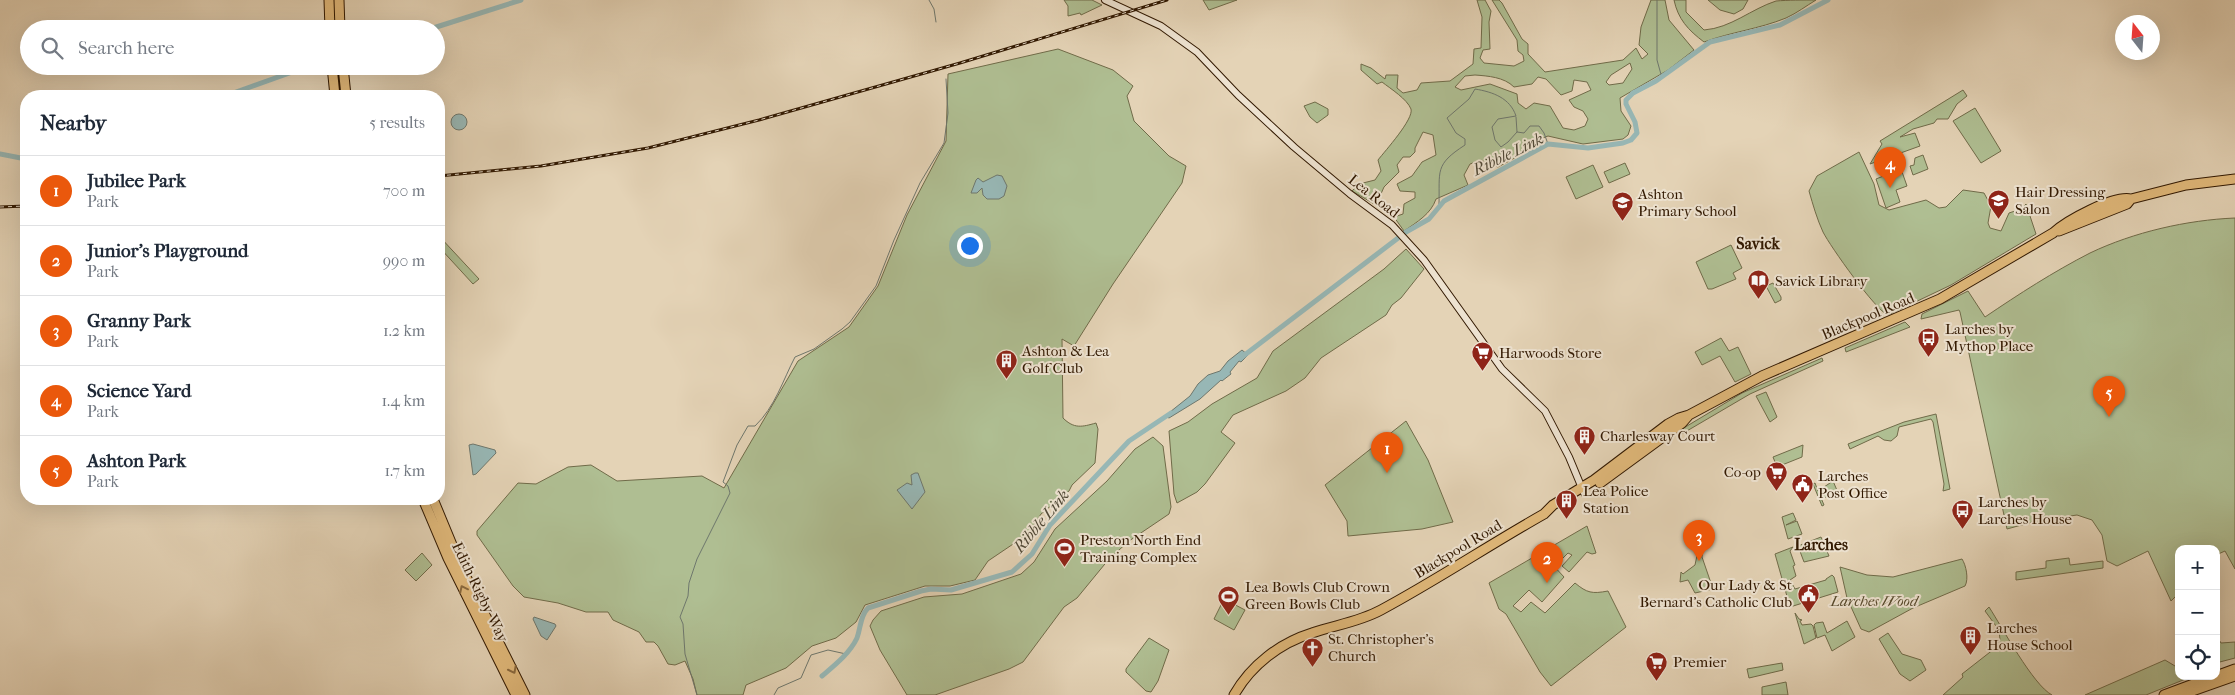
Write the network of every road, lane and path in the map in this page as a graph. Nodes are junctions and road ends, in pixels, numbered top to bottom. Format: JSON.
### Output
{"nodes":[{"id":1,"x":329,"y":0,"type":"edge"},
{"id":2,"x":339,"y":0,"type":"edge"},
{"id":3,"x":1105,"y":0,"type":"edge"},
{"id":4,"x":330,"y":20,"type":"edge"},
{"id":5,"x":340,"y":20,"type":"edge"},
{"id":6,"x":333,"y":75,"type":"edge"},
{"id":7,"x":344,"y":75,"type":"edge"},
{"id":8,"x":334,"y":90,"type":"edge"},
{"id":9,"x":345,"y":90,"type":"edge"},
{"id":10,"x":2235,"y":179,"type":"edge"},
{"id":11,"x":1583,"y":490,"type":"junction"},
{"id":12,"x":426,"y":505,"type":"edge"},
{"id":13,"x":435,"y":505,"type":"edge"},
{"id":14,"x":2235,"y":669,"type":"edge"},
{"id":15,"x":2220,"y":675,"type":"edge"},
{"id":16,"x":2235,"y":676,"type":"edge"},
{"id":17,"x":2205,"y":680,"type":"edge"},
{"id":18,"x":516,"y":695,"type":"edge"},
{"id":19,"x":526,"y":695,"type":"edge"},
{"id":20,"x":1234,"y":695,"type":"edge"},
{"id":21,"x":2164,"y":695,"type":"edge"},
{"id":22,"x":2181,"y":695,"type":"edge"}],
"edges":[{"from":1,"to":4,"type":"highway"},
{"from":2,"to":5,"type":"highway"},
{"from":3,"to":11,"type":"street","name":"Lea Road"},
{"from":6,"to":8,"type":"highway"},
{"from":7,"to":9,"type":"highway"},
{"from":10,"to":11,"type":"highway","name":"Blackpool Road"},
{"from":11,"to":20,"type":"highway","name":"Blackpool Road"},
{"from":18,"to":12,"type":"highway","name":"Edith Rigby Way","one_way":true},
{"from":13,"to":19,"type":"highway","name":"Edith Rigby Way","one_way":true},
{"from":14,"to":15,"type":"highway"},
{"from":16,"to":22,"type":"highway"},
{"from":17,"to":21,"type":"highway"}]}
